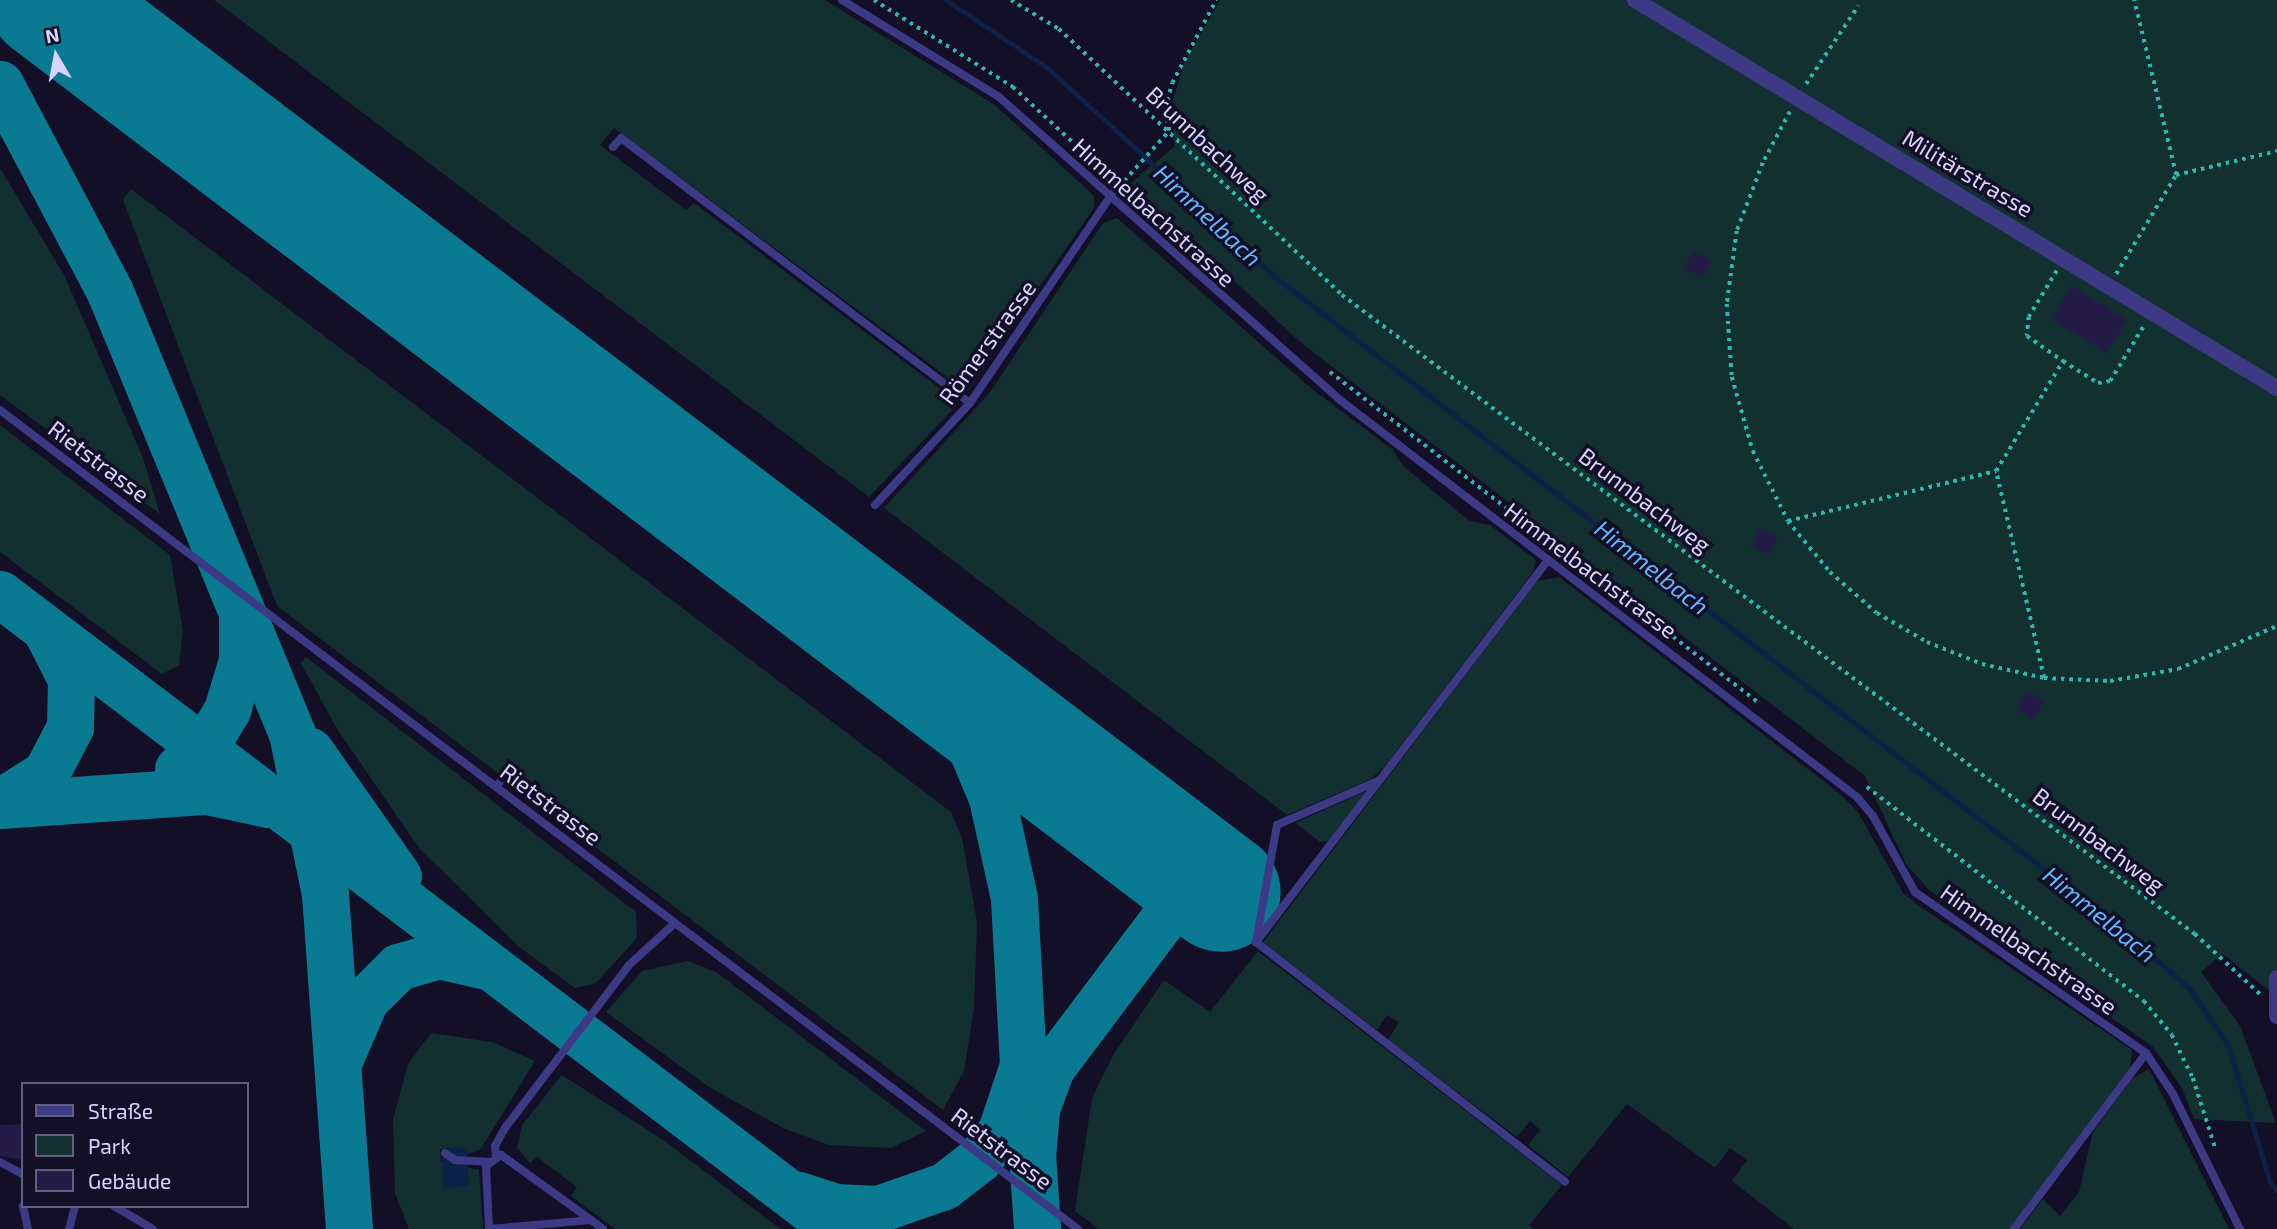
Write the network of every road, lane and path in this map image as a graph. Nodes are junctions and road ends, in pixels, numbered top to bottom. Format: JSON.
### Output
{"nodes":[{"id":1,"x":842,"y":0,"type":"edge"},
{"id":2,"x":1011,"y":0,"type":"edge"},
{"id":3,"x":1216,"y":0,"type":"edge"},
{"id":4,"x":1635,"y":0,"type":"edge"},
{"id":5,"x":2134,"y":0,"type":"edge"},
{"id":6,"x":1858,"y":6,"type":"dead end"},
{"id":7,"x":1797,"y":98,"type":"junction"},
{"id":8,"x":1169,"y":131,"type":"junction"},
{"id":9,"x":613,"y":147,"type":"dead end"},
{"id":10,"x":2277,"y":151,"type":"edge"},
{"id":11,"x":1131,"y":173,"type":"dead end"},
{"id":12,"x":2176,"y":175,"type":"junction"},
{"id":13,"x":684,"y":186,"type":"junction"},
{"id":14,"x":1115,"y":190,"type":"dead end"},
{"id":15,"x":677,"y":196,"type":"dead end"},
{"id":16,"x":1109,"y":198,"type":"junction"},
{"id":17,"x":2065,"y":257,"type":"junction"},
{"id":18,"x":2109,"y":284,"type":"junction"},
{"id":19,"x":2152,"y":311,"type":"junction"},
{"id":20,"x":2063,"y":361,"type":"junction"},
{"id":21,"x":2277,"y":388,"type":"edge"},
{"id":22,"x":970,"y":403,"type":"junction"},
{"id":23,"x":0,"y":410,"type":"edge"},
{"id":24,"x":1996,"y":471,"type":"junction"},
{"id":25,"x":875,"y":505,"type":"dead end"},
{"id":26,"x":1787,"y":521,"type":"junction"},
{"id":27,"x":1547,"y":561,"type":"junction"},
{"id":28,"x":2277,"y":626,"type":"edge"},
{"id":29,"x":2044,"y":678,"type":"junction"},
{"id":30,"x":513,"y":766,"type":"dead end"},
{"id":31,"x":1378,"y":781,"type":"junction"},
{"id":32,"x":496,"y":787,"type":"junction"},
{"id":33,"x":675,"y":923,"type":"junction"},
{"id":34,"x":1256,"y":942,"type":"junction"},
{"id":35,"x":2277,"y":978,"type":"edge"},
{"id":36,"x":2276,"y":1012,"type":"edge"},
{"id":37,"x":2146,"y":1053,"type":"junction"},
{"id":38,"x":445,"y":1153,"type":"dead end"},
{"id":39,"x":496,"y":1156,"type":"junction"},
{"id":40,"x":0,"y":1162,"type":"edge"},
{"id":41,"x":488,"y":1162,"type":"junction"},
{"id":42,"x":21,"y":1173,"type":"edge"},
{"id":43,"x":1565,"y":1182,"type":"dead end"},
{"id":44,"x":24,"y":1208,"type":"edge"},
{"id":45,"x":74,"y":1208,"type":"edge"},
{"id":46,"x":117,"y":1208,"type":"edge"},
{"id":47,"x":592,"y":1220,"type":"junction"},
{"id":48,"x":489,"y":1228,"type":"edge"},
{"id":49,"x":29,"y":1229,"type":"edge"},
{"id":50,"x":69,"y":1229,"type":"edge"},
{"id":51,"x":153,"y":1229,"type":"edge"},
{"id":52,"x":603,"y":1229,"type":"edge"},
{"id":53,"x":1078,"y":1229,"type":"edge"},
{"id":54,"x":2014,"y":1229,"type":"edge"},
{"id":55,"x":2240,"y":1229,"type":"edge"}],
"edges":[{"from":1,"to":16,"type":"lane","name":"Himmelbachstrasse"},
{"from":2,"to":8,"type":"path","name":"Brunnbachweg"},
{"from":3,"to":8,"type":"path"},
{"from":4,"to":7,"type":"street","name":"Militärstrasse"},
{"from":5,"to":12,"type":"path"},
{"from":6,"to":7,"type":"path"},
{"from":7,"to":17,"type":"street","name":"Militärstrasse"},
{"from":7,"to":26,"type":"path"},
{"from":8,"to":11,"type":"path"},
{"from":8,"to":36,"type":"path","name":"Brunnbachweg"},
{"from":9,"to":13,"type":"lane"},
{"from":10,"to":12,"type":"path"},
{"from":12,"to":18,"type":"path"},
{"from":13,"to":15,"type":"lane"},
{"from":13,"to":22,"type":"lane"},
{"from":14,"to":16,"type":"lane","name":"Römerstrasse"},
{"from":16,"to":22,"type":"lane","name":"Römerstrasse"},
{"from":16,"to":27,"type":"lane","name":"Himmelbachstrasse"},
{"from":17,"to":18,"type":"street","name":"Militärstrasse"},
{"from":17,"to":20,"type":"path"},
{"from":18,"to":19,"type":"street","name":"Militärstrasse"},
{"from":19,"to":20,"type":"path"},
{"from":19,"to":21,"type":"street","name":"Militärstrasse"},
{"from":20,"to":24,"type":"path"},
{"from":22,"to":25,"type":"lane","name":"Römerstrasse"},
{"from":23,"to":32,"type":"lane","name":"Rietstrasse"},
{"from":24,"to":26,"type":"path"},
{"from":24,"to":29,"type":"path"},
{"from":26,"to":29,"type":"path"},
{"from":27,"to":31,"type":"lane"},
{"from":27,"to":37,"type":"lane","name":"Himmelbachstrasse"},
{"from":28,"to":29,"type":"path"},
{"from":30,"to":32,"type":"lane"},
{"from":31,"to":34,"type":"lane"},
{"from":31,"to":34,"type":"lane"},
{"from":32,"to":33,"type":"lane","name":"Rietstrasse"},
{"from":33,"to":39,"type":"lane"},
{"from":33,"to":53,"type":"lane","name":"Rietstrasse"},
{"from":34,"to":43,"type":"lane"},
{"from":35,"to":36,"type":"street"},
{"from":37,"to":54,"type":"lane"},
{"from":37,"to":55,"type":"lane","name":"Himmelbachstrasse"},
{"from":38,"to":41,"type":"lane"},
{"from":39,"to":41,"type":"lane"},
{"from":39,"to":47,"type":"lane"},
{"from":40,"to":42,"type":"lane"},
{"from":41,"to":48,"type":"lane"},
{"from":44,"to":49,"type":"lane"},
{"from":45,"to":50,"type":"lane"},
{"from":46,"to":51,"type":"lane"},
{"from":47,"to":48,"type":"lane"},
{"from":47,"to":52,"type":"lane"}]}
